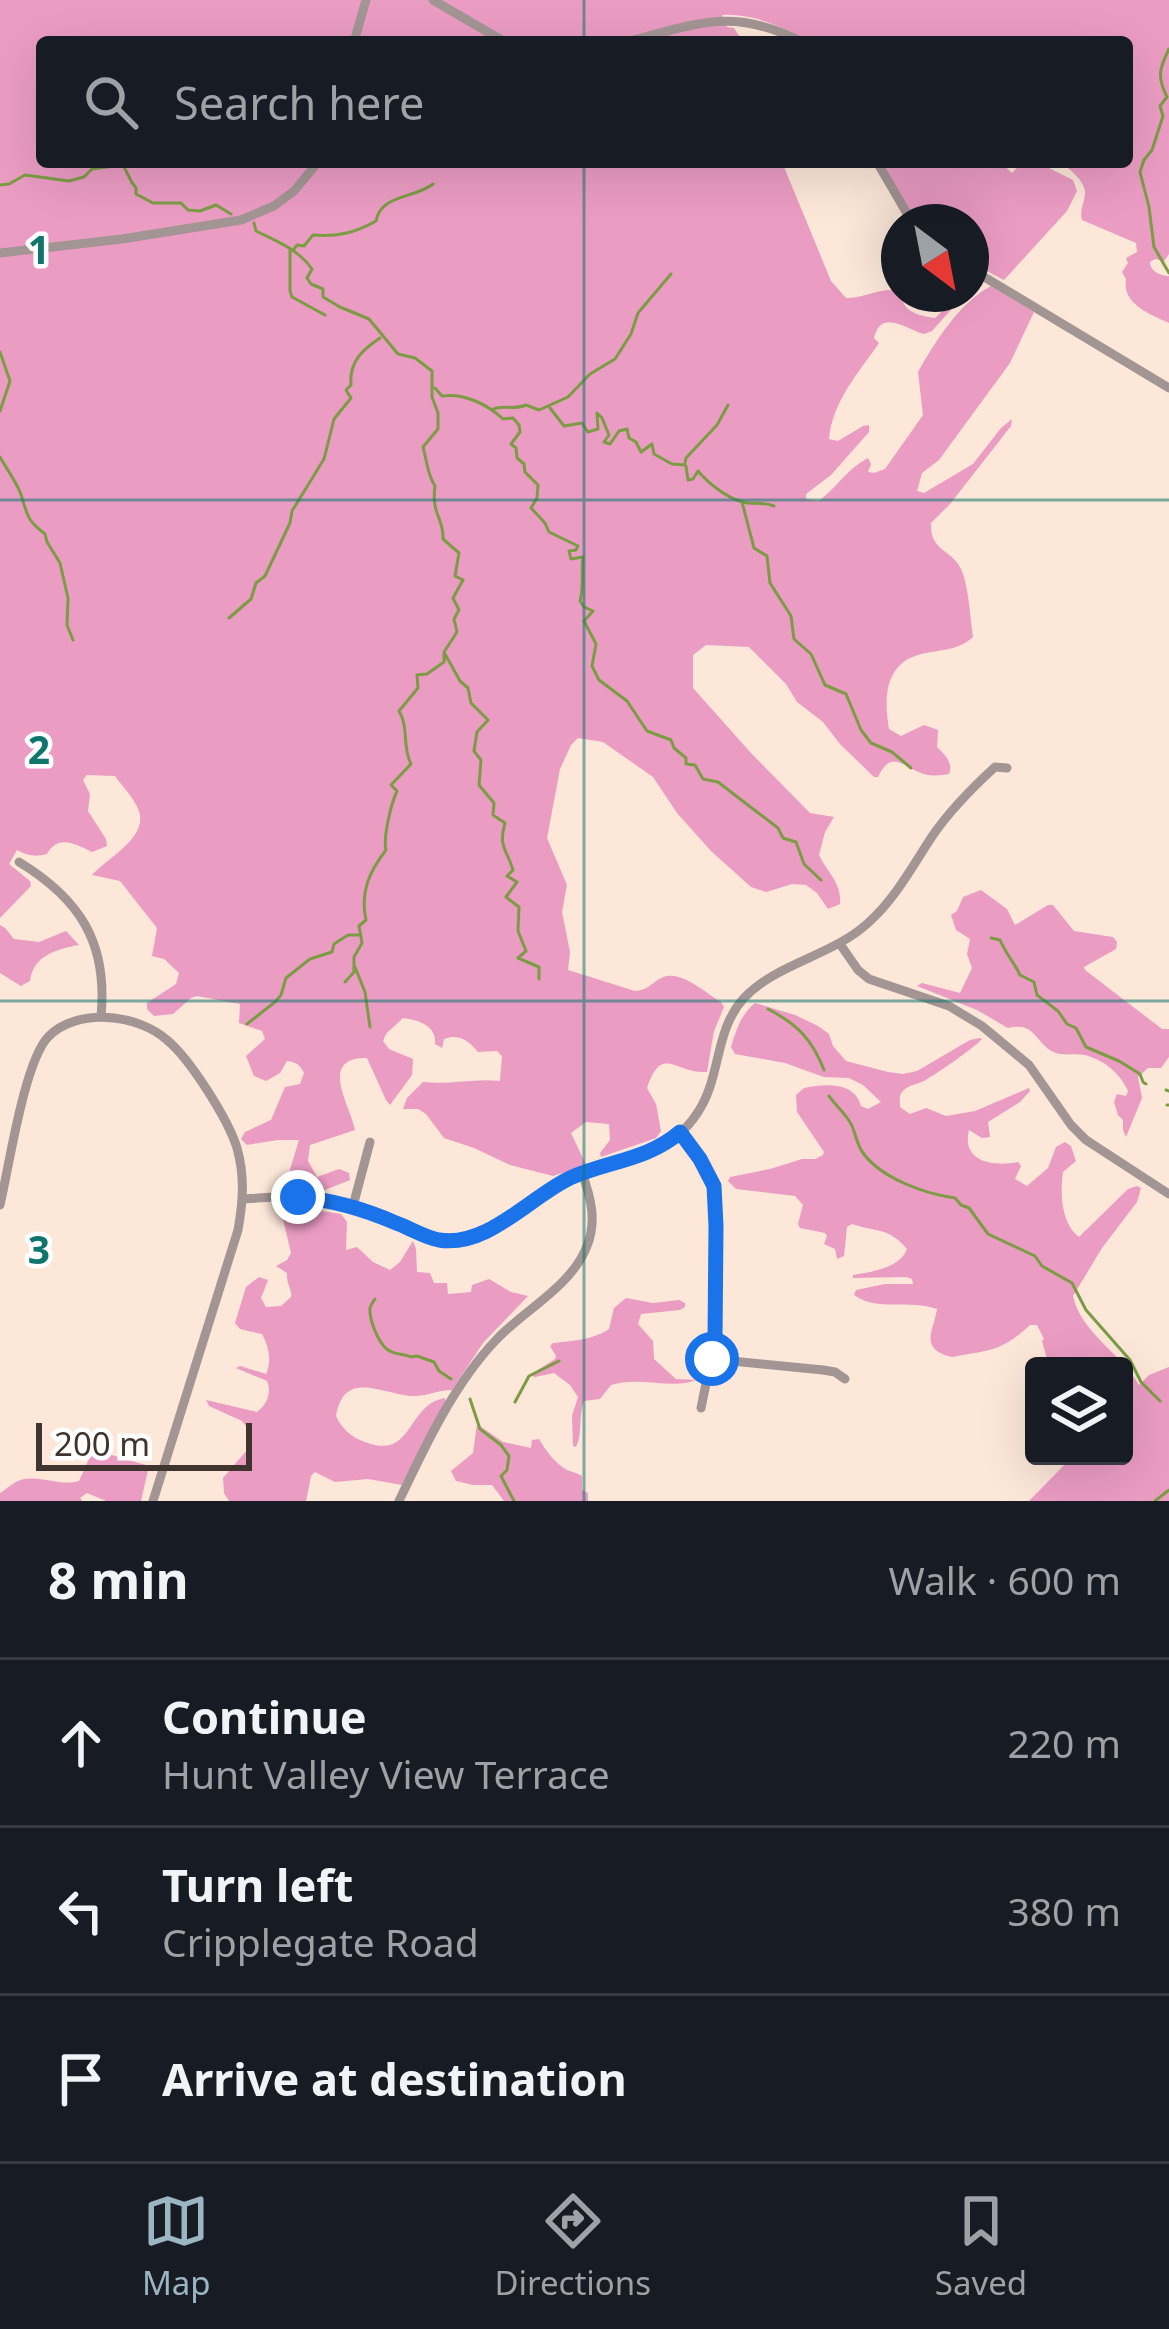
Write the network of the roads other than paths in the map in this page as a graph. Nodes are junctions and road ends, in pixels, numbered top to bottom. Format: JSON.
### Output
{"nodes":[{"id":1,"x":366,"y":0,"type":"edge"},
{"id":2,"x":433,"y":0,"type":"edge"},
{"id":3,"x":356,"y":36,"type":"edge"},
{"id":4,"x":495,"y":36,"type":"edge"},
{"id":5,"x":648,"y":36,"type":"edge"},
{"id":6,"x":789,"y":36,"type":"edge"},
{"id":7,"x":312,"y":168,"type":"edge"},
{"id":8,"x":880,"y":168,"type":"edge"},
{"id":9,"x":902,"y":204,"type":"edge"},
{"id":10,"x":0,"y":253,"type":"edge"},
{"id":11,"x":989,"y":279,"type":"edge"},
{"id":12,"x":1169,"y":388,"type":"edge"},
{"id":13,"x":1006,"y":767,"type":"dead end"},
{"id":14,"x":19,"y":862,"type":"dead end"},
{"id":15,"x":840,"y":944,"type":"junction"},
{"id":16,"x":101,"y":1016,"type":"junction"},
{"id":17,"x":680,"y":1132,"type":"junction"},
{"id":18,"x":370,"y":1142,"type":"dead end"},
{"id":19,"x":582,"y":1173,"type":"junction"},
{"id":20,"x":1169,"y":1194,"type":"edge"},
{"id":21,"x":244,"y":1199,"type":"junction"},
{"id":22,"x":0,"y":1205,"type":"edge"},
{"id":23,"x":353,"y":1207,"type":"junction"},
{"id":24,"x":712,"y":1359,"type":"junction"},
{"id":25,"x":844,"y":1378,"type":"dead end"},
{"id":26,"x":700,"y":1408,"type":"dead end"},
{"id":27,"x":153,"y":1501,"type":"edge"},
{"id":28,"x":399,"y":1501,"type":"edge"}],
"edges":[{"from":1,"to":3,"type":"street"},
{"from":2,"to":4,"type":"street"},
{"from":5,"to":6,"type":"street"},
{"from":7,"to":10,"type":"street"},
{"from":8,"to":9,"type":"street"},
{"from":11,"to":12,"type":"street"},
{"from":13,"to":15,"type":"street"},
{"from":14,"to":16,"type":"street"},
{"from":15,"to":17,"type":"street"},
{"from":15,"to":20,"type":"street"},
{"from":16,"to":21,"type":"street"},
{"from":16,"to":22,"type":"street"},
{"from":17,"to":19,"type":"street"},
{"from":17,"to":24,"type":"street"},
{"from":18,"to":23,"type":"street"},
{"from":19,"to":23,"type":"street"},
{"from":19,"to":28,"type":"street"},
{"from":21,"to":23,"type":"street"},
{"from":21,"to":27,"type":"street"},
{"from":24,"to":25,"type":"street"},
{"from":24,"to":26,"type":"street"}]}
